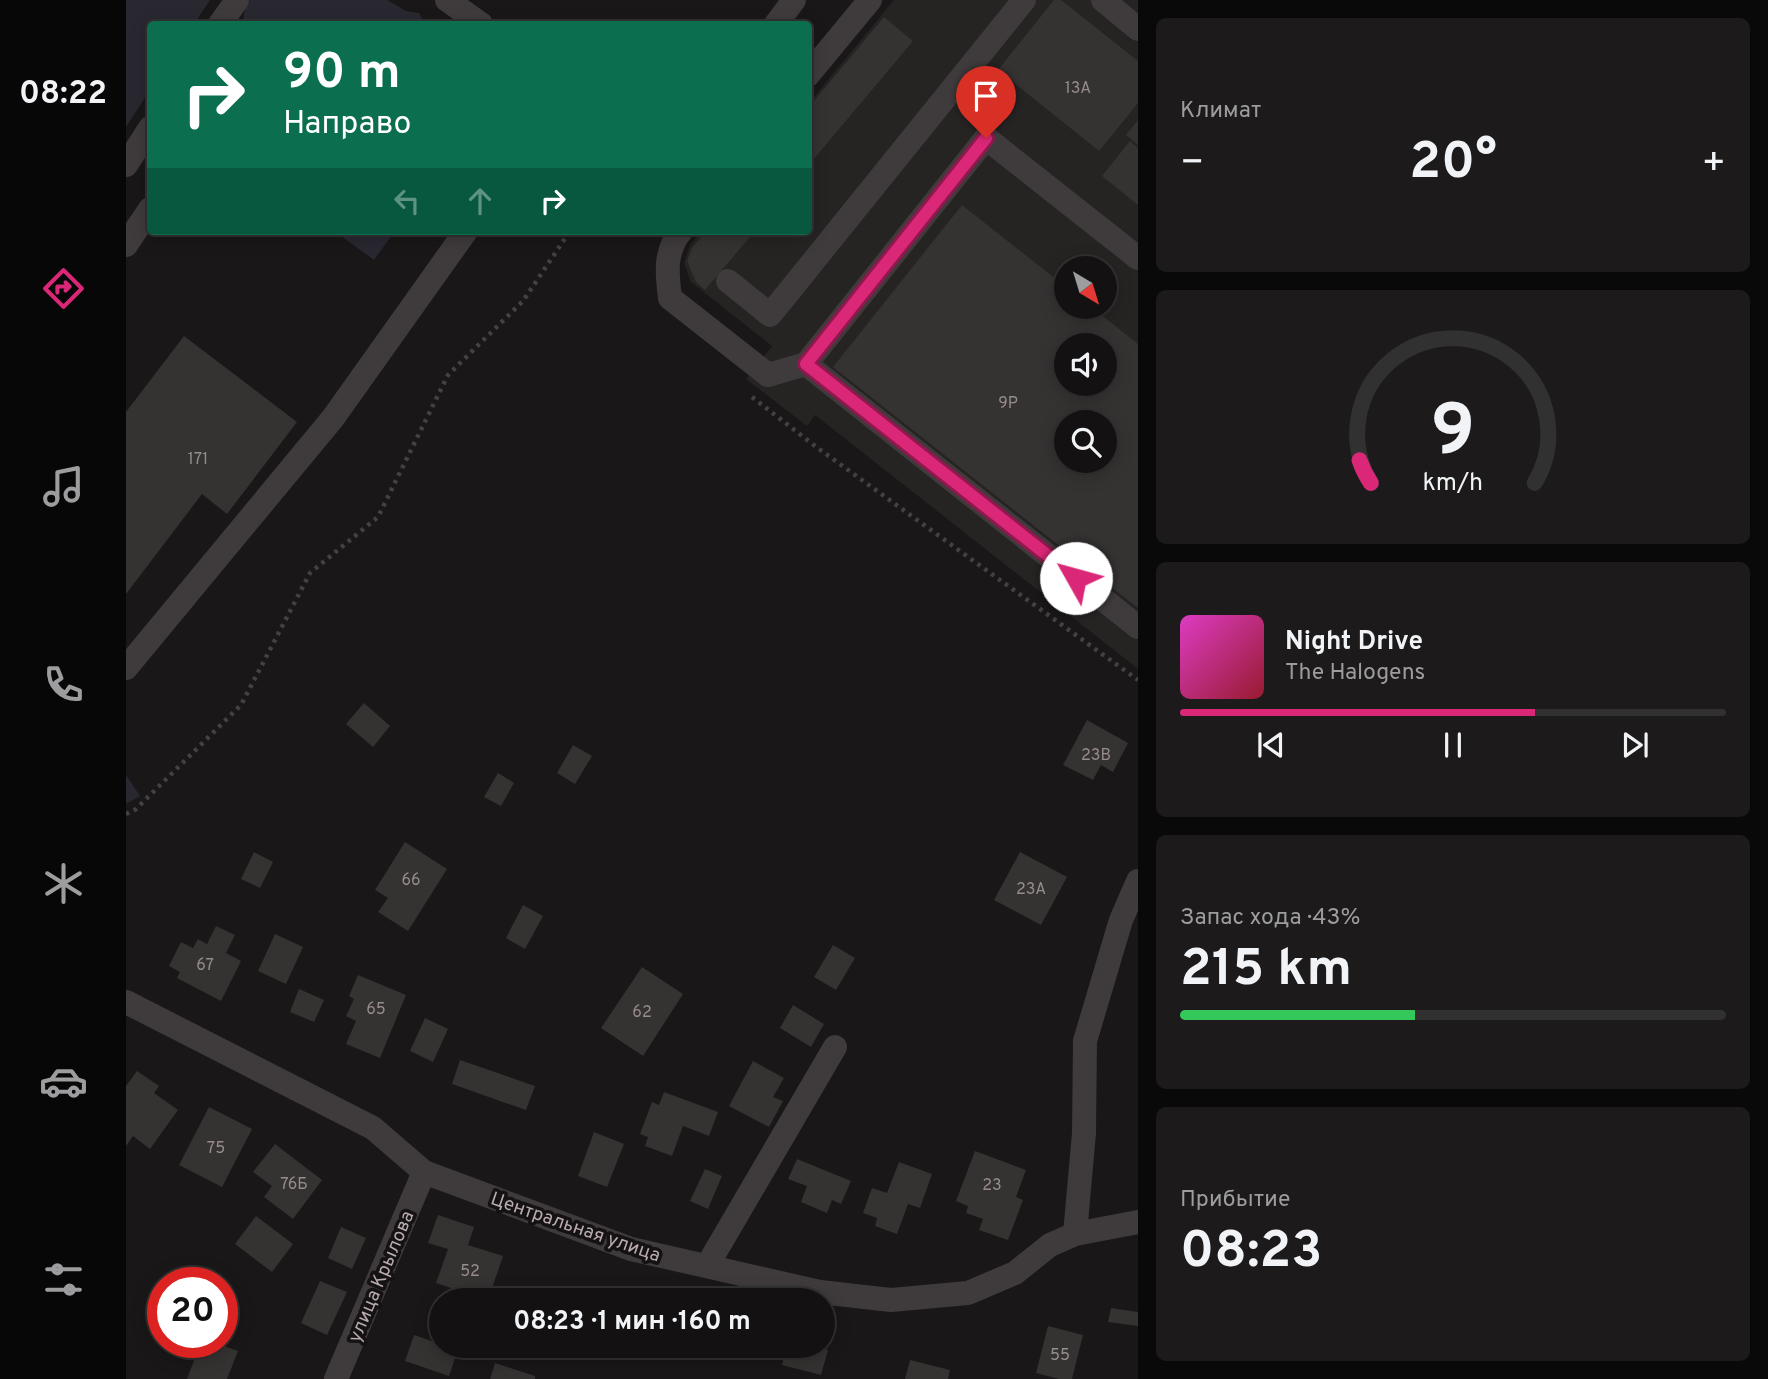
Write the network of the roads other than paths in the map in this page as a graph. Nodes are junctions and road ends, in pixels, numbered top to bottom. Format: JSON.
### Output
{"nodes":[{"id":1,"x":236,"y":0,"type":"edge"},
{"id":2,"x":447,"y":0,"type":"edge"},
{"id":3,"x":794,"y":0,"type":"edge"},
{"id":4,"x":870,"y":0,"type":"edge"},
{"id":5,"x":1024,"y":0,"type":"edge"},
{"id":6,"x":1103,"y":0,"type":"edge"},
{"id":7,"x":222,"y":21,"type":"edge"},
{"id":8,"x":477,"y":21,"type":"edge"},
{"id":9,"x":778,"y":21,"type":"edge"},
{"id":10,"x":1138,"y":29,"type":"edge"},
{"id":11,"x":812,"y":70,"type":"edge"},
{"id":12,"x":147,"y":133,"type":"edge"},
{"id":13,"x":126,"y":165,"type":"edge"},
{"id":14,"x":147,"y":214,"type":"edge"},
{"id":15,"x":463,"y":235,"type":"edge"},
{"id":16,"x":678,"y":235,"type":"edge"},
{"id":17,"x":126,"y":245,"type":"edge"},
{"id":18,"x":1138,"y":258,"type":"edge"},
{"id":19,"x":728,"y":281,"type":"dead end"},
{"id":20,"x":806,"y":364,"type":"junction"},
{"id":21,"x":1138,"y":627,"type":"edge"},
{"id":22,"x":126,"y":668,"type":"edge"},
{"id":23,"x":1138,"y":881,"type":"edge"},
{"id":24,"x":126,"y":1002,"type":"edge"},
{"id":25,"x":835,"y":1046,"type":"dead end"},
{"id":26,"x":424,"y":1172,"type":"junction"},
{"id":27,"x":1138,"y":1222,"type":"edge"},
{"id":28,"x":1076,"y":1234,"type":"junction"},
{"id":29,"x":707,"y":1266,"type":"junction"},
{"id":30,"x":336,"y":1379,"type":"edge"}],
"edges":[{"from":1,"to":7,"type":"street"},
{"from":2,"to":8,"type":"street"},
{"from":3,"to":9,"type":"street"},
{"from":4,"to":11,"type":"street"},
{"from":5,"to":19,"type":"street"},
{"from":6,"to":10,"type":"street"},
{"from":12,"to":13,"type":"street"},
{"from":14,"to":17,"type":"street"},
{"from":15,"to":22,"type":"street"},
{"from":16,"to":20,"type":"street"},
{"from":18,"to":20,"type":"street"},
{"from":20,"to":21,"type":"street"},
{"from":23,"to":28,"type":"street"},
{"from":24,"to":26,"type":"street","name":"Центральная улица"},
{"from":25,"to":29,"type":"street"},
{"from":26,"to":29,"type":"street","name":"Центральная улица"},
{"from":26,"to":30,"type":"street","name":"улица Крылова"},
{"from":27,"to":28,"type":"street","name":"Центральная улица"},
{"from":28,"to":29,"type":"street","name":"Центральная улица"}]}
